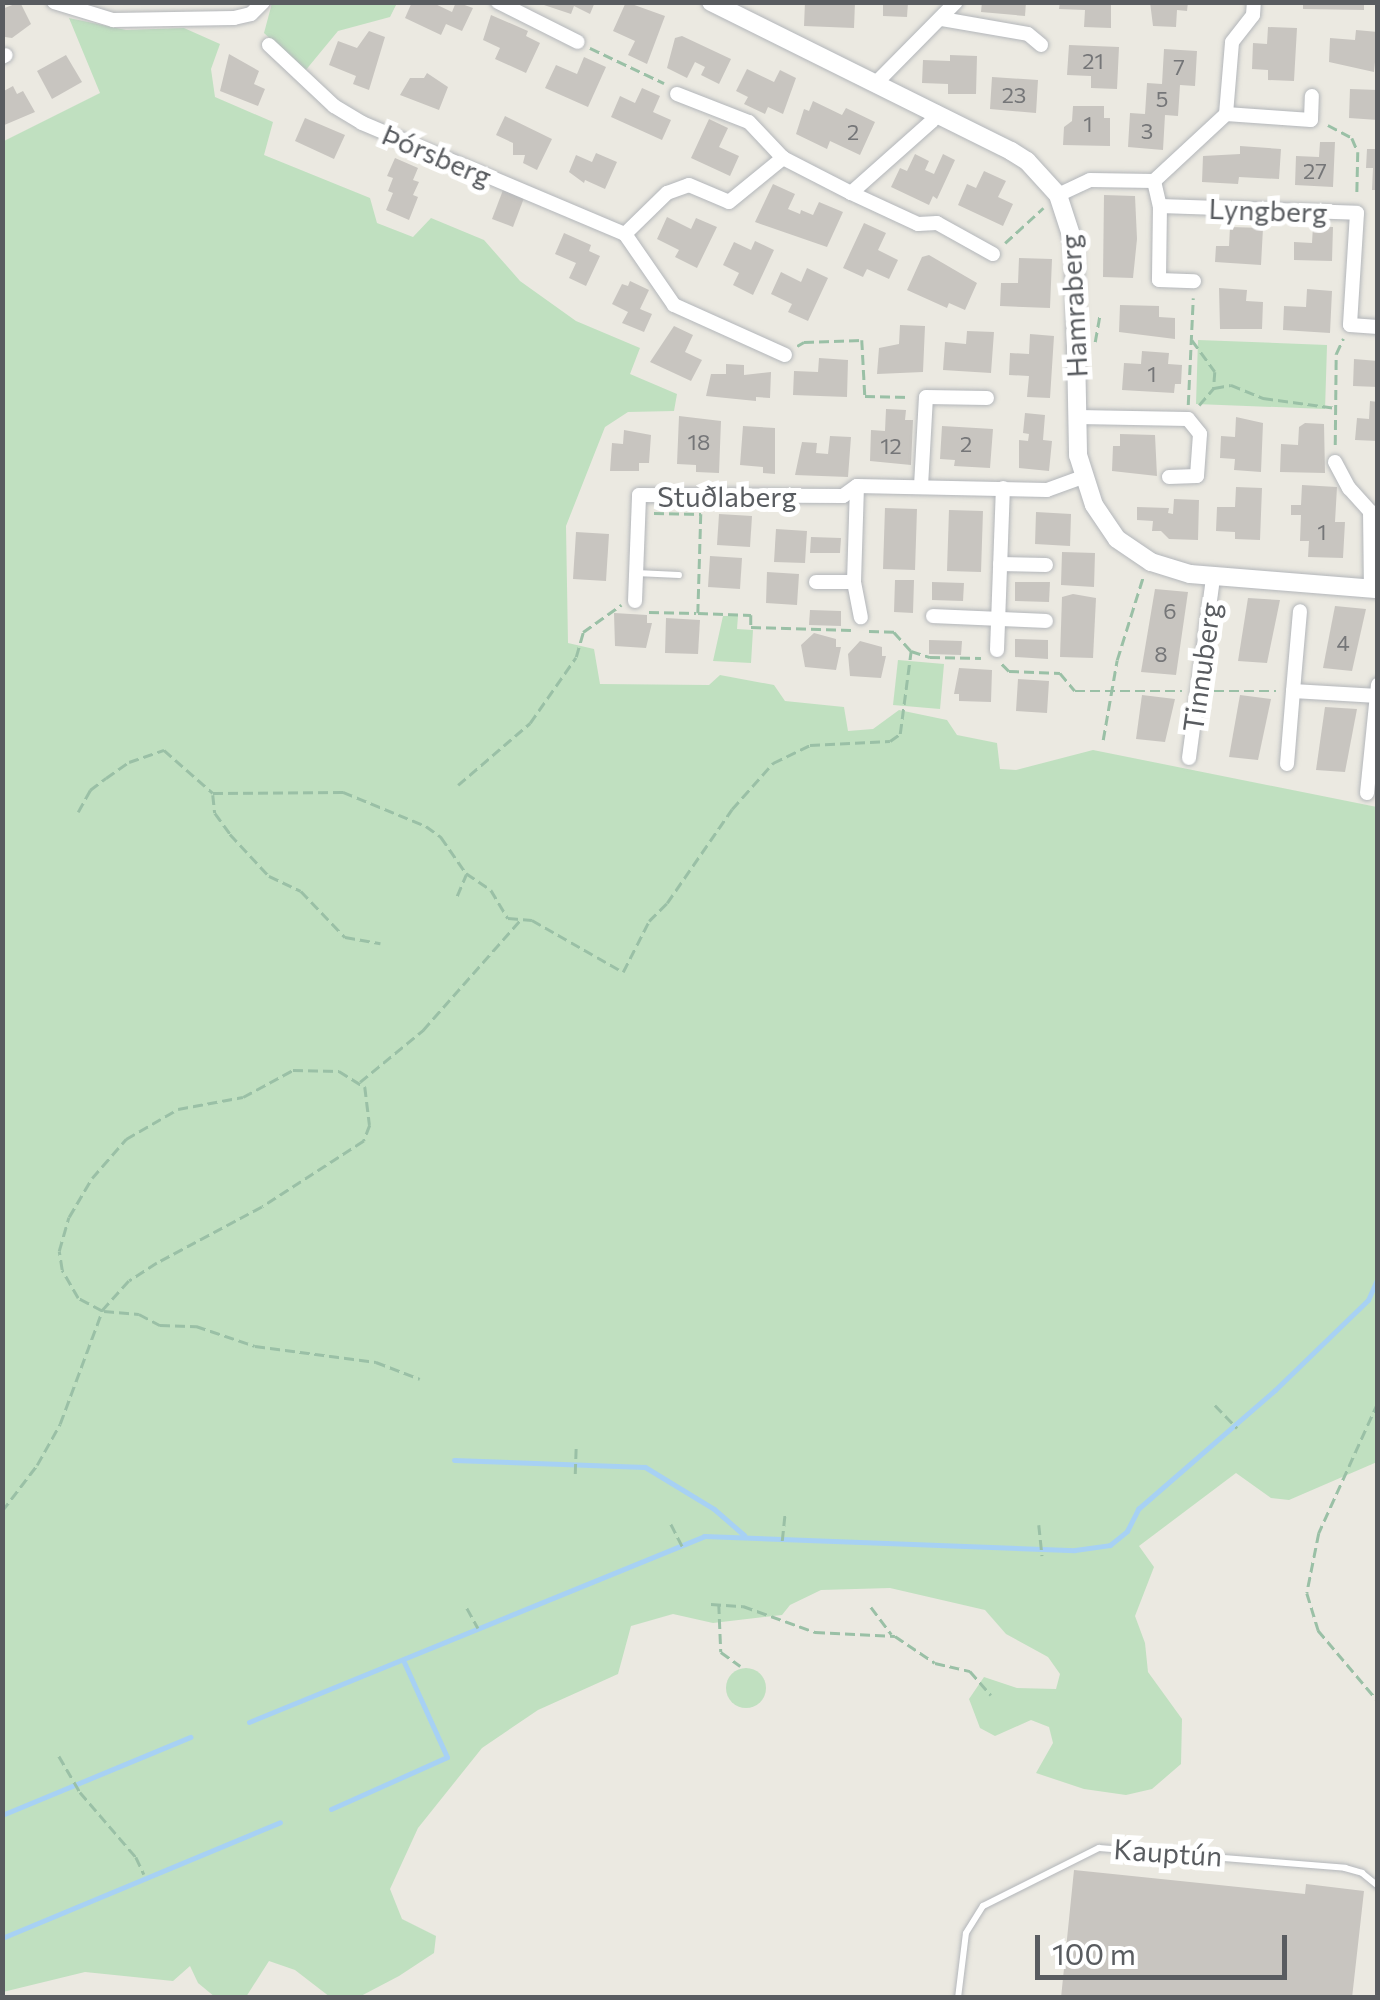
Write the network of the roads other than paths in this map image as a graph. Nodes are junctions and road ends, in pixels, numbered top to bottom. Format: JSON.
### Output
{"nodes":[{"id":1,"x":54,"y":2,"type":"edge"},
{"id":2,"x":263,"y":2,"type":"edge"},
{"id":3,"x":498,"y":2,"type":"edge"},
{"id":4,"x":712,"y":2,"type":"edge"},
{"id":5,"x":956,"y":2,"type":"edge"},
{"id":6,"x":1254,"y":2,"type":"edge"},
{"id":7,"x":942,"y":19,"type":"junction"},
{"id":8,"x":578,"y":42,"type":"road end"},
{"id":9,"x":269,"y":45,"type":"dead end"},
{"id":10,"x":1042,"y":45,"type":"dead end"},
{"id":11,"x":876,"y":82,"type":"junction"},
{"id":12,"x":676,"y":94,"type":"road end"},
{"id":13,"x":1312,"y":96,"type":"dead end"},
{"id":14,"x":936,"y":112,"type":"junction"},
{"id":15,"x":1226,"y":114,"type":"junction"},
{"id":16,"x":784,"y":158,"type":"junction"},
{"id":17,"x":1154,"y":180,"type":"junction"},
{"id":18,"x":850,"y":192,"type":"junction"},
{"id":19,"x":1058,"y":195,"type":"junction"},
{"id":20,"x":1160,"y":206,"type":"junction"},
{"id":21,"x":625,"y":234,"type":"junction"},
{"id":22,"x":993,"y":254,"type":"road end"},
{"id":23,"x":1194,"y":281,"type":"road end"},
{"id":24,"x":1378,"y":327,"type":"edge"},
{"id":25,"x":784,"y":355,"type":"road end"},
{"id":26,"x":988,"y":398,"type":"dead end"},
{"id":27,"x":1078,"y":417,"type":"junction"},
{"id":28,"x":1335,"y":462,"type":"road end"},
{"id":29,"x":1083,"y":477,"type":"junction"},
{"id":30,"x":1169,"y":477,"type":"dead end"},
{"id":31,"x":857,"y":486,"type":"junction"},
{"id":32,"x":921,"y":486,"type":"junction"},
{"id":33,"x":1003,"y":488,"type":"junction"},
{"id":34,"x":1374,"y":508,"type":"edge"},
{"id":35,"x":1000,"y":564,"type":"junction"},
{"id":36,"x":1046,"y":565,"type":"dead end"},
{"id":37,"x":636,"y":573,"type":"junction"},
{"id":38,"x":678,"y":575,"type":"dead end"},
{"id":39,"x":1212,"y":577,"type":"junction"},
{"id":40,"x":816,"y":582,"type":"dead end"},
{"id":41,"x":854,"y":582,"type":"junction"},
{"id":42,"x":1374,"y":589,"type":"edge"},
{"id":43,"x":638,"y":606,"type":"road end"},
{"id":44,"x":1300,"y":611,"type":"dead end"},
{"id":45,"x":933,"y":616,"type":"dead end"},
{"id":46,"x":860,"y":617,"type":"dead end"},
{"id":47,"x":998,"y":619,"type":"junction"},
{"id":48,"x":1046,"y":620,"type":"dead end"},
{"id":49,"x":997,"y":650,"type":"dead end"},
{"id":50,"x":1378,"y":685,"type":"edge"},
{"id":51,"x":1293,"y":691,"type":"junction"},
{"id":52,"x":1377,"y":696,"type":"edge"},
{"id":53,"x":1189,"y":758,"type":"dead end"},
{"id":54,"x":1287,"y":764,"type":"dead end"},
{"id":55,"x":1368,"y":793,"type":"dead end"},
{"id":56,"x":1378,"y":1886,"type":"edge"},
{"id":57,"x":958,"y":1998,"type":"edge"}],
"edges":[{"from":1,"to":2,"type":"street"},
{"from":3,"to":8,"type":"street"},
{"from":4,"to":11,"type":"street","name":"Hamraberg"},
{"from":5,"to":7,"type":"street"},
{"from":6,"to":15,"type":"street"},
{"from":7,"to":10,"type":"street"},
{"from":7,"to":11,"type":"street"},
{"from":9,"to":21,"type":"street","name":"Þórsberg"},
{"from":11,"to":14,"type":"street","name":"Hamraberg"},
{"from":12,"to":16,"type":"street"},
{"from":13,"to":15,"type":"street"},
{"from":14,"to":18,"type":"street"},
{"from":14,"to":19,"type":"street","name":"Hamraberg"},
{"from":15,"to":17,"type":"street"},
{"from":16,"to":18,"type":"street"},
{"from":16,"to":21,"type":"street"},
{"from":17,"to":19,"type":"street"},
{"from":17,"to":20,"type":"street"},
{"from":18,"to":22,"type":"street"},
{"from":19,"to":27,"type":"street","name":"Hamraberg"},
{"from":20,"to":23,"type":"street"},
{"from":20,"to":24,"type":"street","name":"Lyngberg"},
{"from":21,"to":25,"type":"street"},
{"from":26,"to":32,"type":"street"},
{"from":27,"to":29,"type":"street","name":"Hamraberg"},
{"from":27,"to":30,"type":"street"},
{"from":28,"to":34,"type":"street"},
{"from":29,"to":33,"type":"street","name":"Stuðlaberg"},
{"from":29,"to":39,"type":"street","name":"Hamraberg"},
{"from":31,"to":32,"type":"street","name":"Stuðlaberg"},
{"from":31,"to":37,"type":"street","name":"Stuðlaberg"},
{"from":31,"to":41,"type":"street"},
{"from":32,"to":33,"type":"street","name":"Stuðlaberg"},
{"from":33,"to":35,"type":"street"},
{"from":34,"to":42,"type":"street"},
{"from":35,"to":36,"type":"street"},
{"from":35,"to":47,"type":"street"},
{"from":37,"to":38,"type":"lane"},
{"from":37,"to":43,"type":"street","name":"Stuðlaberg"},
{"from":39,"to":42,"type":"street","name":"Hamraberg"},
{"from":39,"to":53,"type":"street","name":"Tinnuberg"},
{"from":40,"to":41,"type":"street"},
{"from":41,"to":46,"type":"street"},
{"from":44,"to":51,"type":"street"},
{"from":45,"to":47,"type":"street"},
{"from":47,"to":48,"type":"street"},
{"from":47,"to":49,"type":"street"},
{"from":50,"to":52,"type":"street"},
{"from":51,"to":52,"type":"street"},
{"from":51,"to":54,"type":"street"},
{"from":52,"to":55,"type":"street"},
{"from":56,"to":57,"type":"lane","name":"Kauptún"}]}
